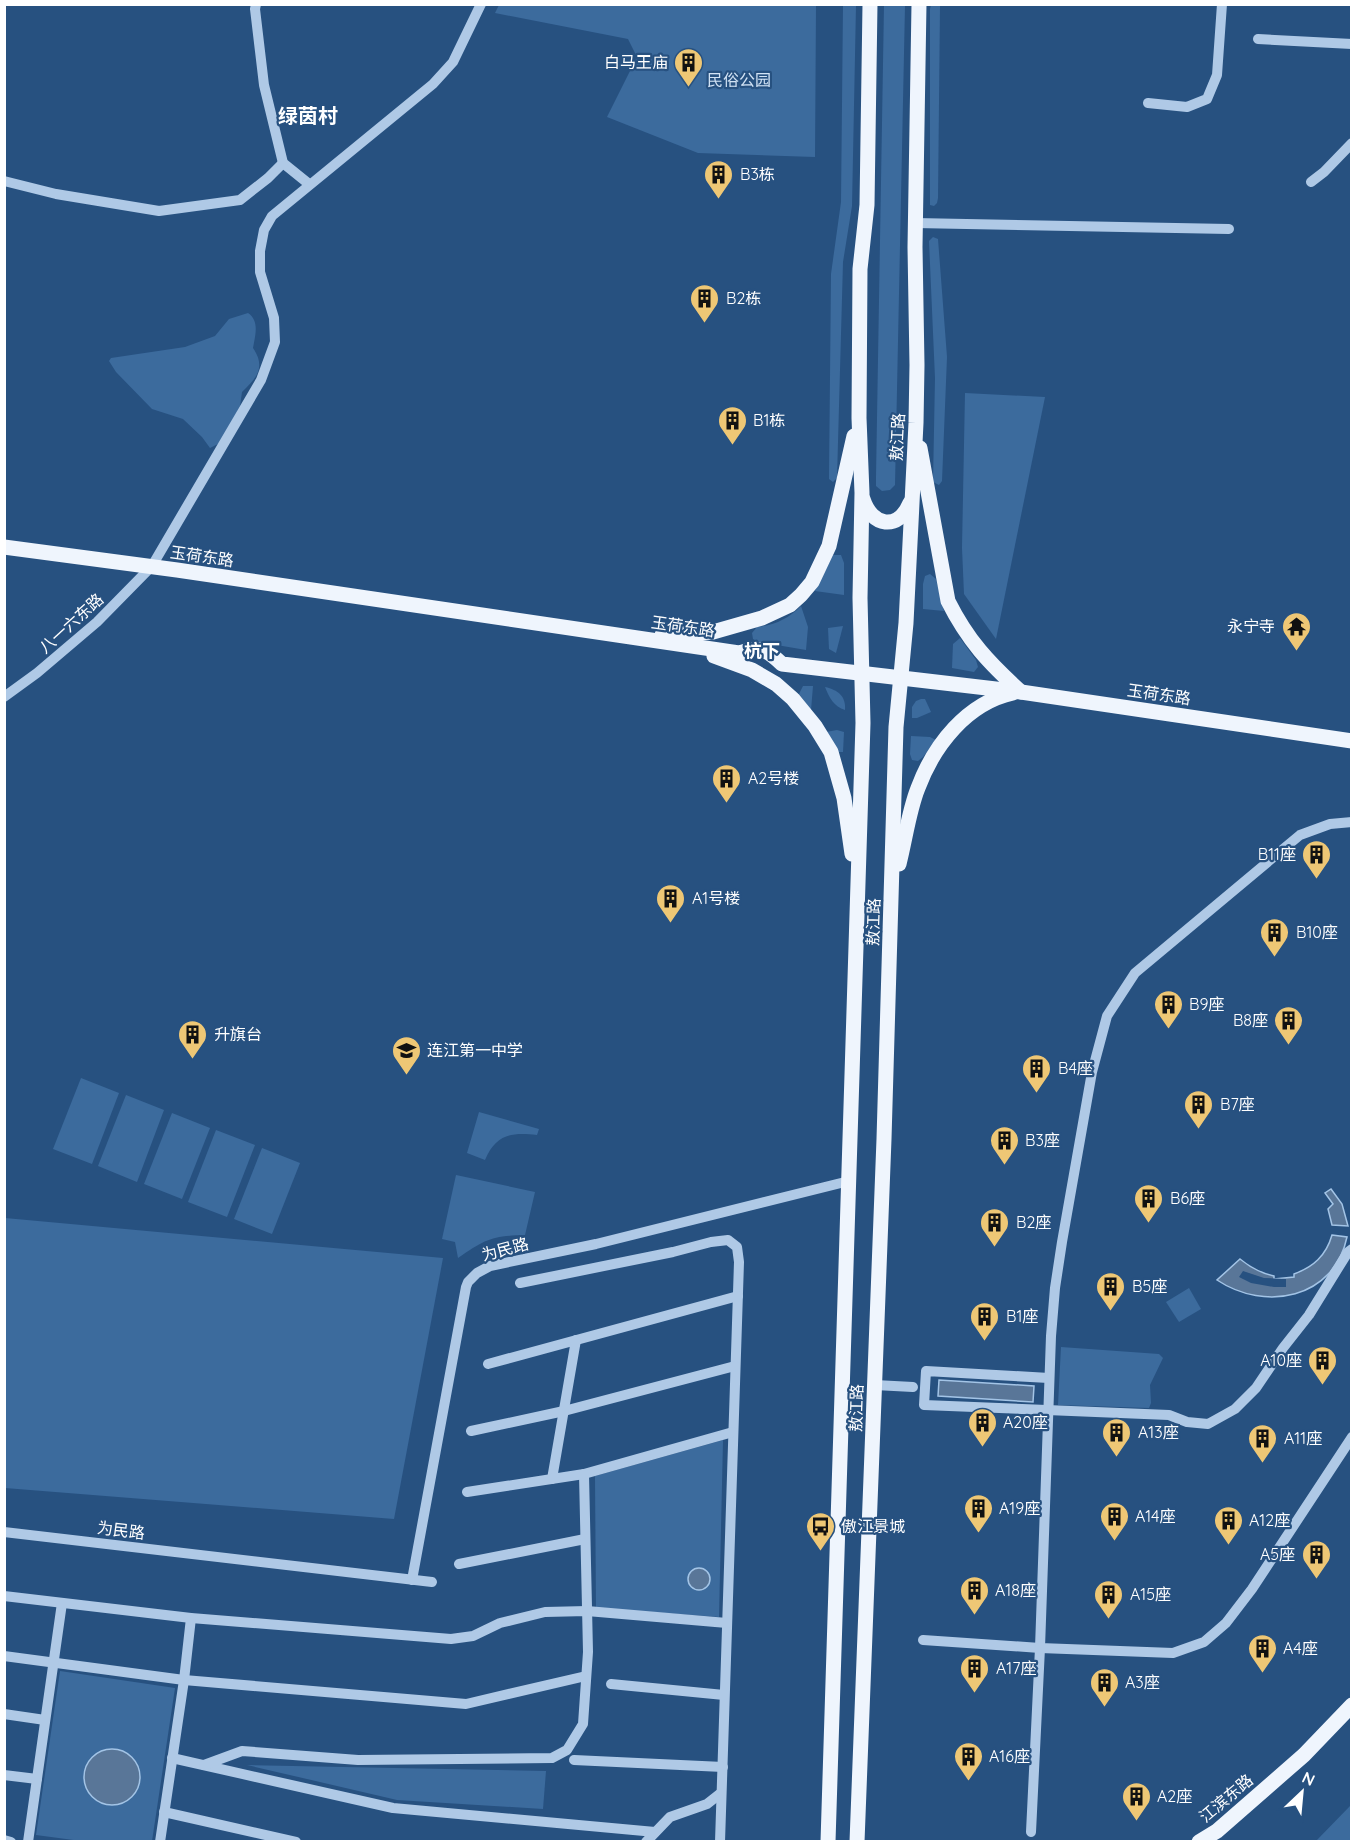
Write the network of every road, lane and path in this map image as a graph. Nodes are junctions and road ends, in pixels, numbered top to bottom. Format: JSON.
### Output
{"nodes":[{"id":1,"x":256,"y":4,"type":"edge"},
{"id":2,"x":481,"y":4,"type":"edge"},
{"id":3,"x":870,"y":4,"type":"edge"},
{"id":4,"x":919,"y":4,"type":"edge"},
{"id":5,"x":1222,"y":4,"type":"edge"},
{"id":6,"x":1258,"y":39,"type":"dead end"},
{"id":7,"x":1352,"y":44,"type":"edge"},
{"id":8,"x":1148,"y":103,"type":"dead end"},
{"id":9,"x":1352,"y":143,"type":"edge"},
{"id":10,"x":283,"y":163,"type":"junction"},
{"id":11,"x":4,"y":181,"type":"edge"},
{"id":12,"x":1311,"y":182,"type":"dead end"},
{"id":13,"x":309,"y":184,"type":"junction"},
{"id":14,"x":915,"y":223,"type":"junction"},
{"id":15,"x":1229,"y":229,"type":"dead end"},
{"id":16,"x":858,"y":418,"type":"junction"},
{"id":17,"x":916,"y":423,"type":"junction"},
{"id":18,"x":862,"y":493,"type":"junction"},
{"id":19,"x":911,"y":500,"type":"junction"},
{"id":20,"x":4,"y":547,"type":"edge"},
{"id":21,"x":152,"y":566,"type":"junction"},
{"id":22,"x":632,"y":637,"type":"junction"},
{"id":23,"x":782,"y":664,"type":"junction"},
{"id":24,"x":861,"y":674,"type":"junction"},
{"id":25,"x":901,"y":678,"type":"junction"},
{"id":26,"x":768,"y":679,"type":"junction"},
{"id":27,"x":1022,"y":692,"type":"junction"},
{"id":28,"x":4,"y":697,"type":"edge"},
{"id":29,"x":1352,"y":741,"type":"edge"},
{"id":30,"x":1352,"y":822,"type":"edge"},
{"id":31,"x":858,"y":892,"type":"junction"},
{"id":32,"x":892,"y":894,"type":"junction"},
{"id":33,"x":849,"y":1181,"type":"junction"},
{"id":34,"x":1352,"y":1249,"type":"edge"},
{"id":35,"x":520,"y":1283,"type":"dead end"},
{"id":36,"x":738,"y":1296,"type":"junction"},
{"id":37,"x":576,"y":1340,"type":"junction"},
{"id":38,"x":488,"y":1364,"type":"dead end"},
{"id":39,"x":735,"y":1366,"type":"junction"},
{"id":40,"x":1049,"y":1378,"type":"junction"},
{"id":41,"x":875,"y":1385,"type":"junction"},
{"id":42,"x":925,"y":1388,"type":"junction"},
{"id":43,"x":1047,"y":1410,"type":"junction"},
{"id":44,"x":564,"y":1411,"type":"junction"},
{"id":45,"x":471,"y":1431,"type":"dead end"},
{"id":46,"x":733,"y":1432,"type":"junction"},
{"id":47,"x":1352,"y":1437,"type":"edge"},
{"id":48,"x":584,"y":1474,"type":"junction"},
{"id":49,"x":552,"y":1479,"type":"junction"},
{"id":50,"x":467,"y":1492,"type":"dead end"},
{"id":51,"x":4,"y":1532,"type":"edge"},
{"id":52,"x":585,"y":1539,"type":"junction"},
{"id":53,"x":459,"y":1564,"type":"dead end"},
{"id":54,"x":412,"y":1580,"type":"junction"},
{"id":55,"x":432,"y":1582,"type":"dead end"},
{"id":56,"x":4,"y":1596,"type":"edge"},
{"id":57,"x":62,"y":1603,"type":"junction"},
{"id":58,"x":587,"y":1611,"type":"junction"},
{"id":59,"x":191,"y":1618,"type":"junction"},
{"id":60,"x":727,"y":1623,"type":"junction"},
{"id":61,"x":923,"y":1640,"type":"dead end"},
{"id":62,"x":1040,"y":1648,"type":"junction"},
{"id":63,"x":4,"y":1656,"type":"edge"},
{"id":64,"x":53,"y":1662,"type":"junction"},
{"id":65,"x":586,"y":1676,"type":"junction"},
{"id":66,"x":184,"y":1680,"type":"junction"},
{"id":67,"x":611,"y":1684,"type":"dead end"},
{"id":68,"x":724,"y":1695,"type":"junction"},
{"id":69,"x":1352,"y":1705,"type":"edge"},
{"id":70,"x":4,"y":1714,"type":"edge"},
{"id":71,"x":45,"y":1720,"type":"junction"},
{"id":72,"x":172,"y":1758,"type":"junction"},
{"id":73,"x":574,"y":1760,"type":"dead end"},
{"id":74,"x":204,"y":1765,"type":"junction"},
{"id":75,"x":723,"y":1767,"type":"junction"},
{"id":76,"x":4,"y":1775,"type":"edge"},
{"id":77,"x":37,"y":1779,"type":"junction"},
{"id":78,"x":721,"y":1793,"type":"junction"},
{"id":79,"x":164,"y":1812,"type":"junction"},
{"id":80,"x":655,"y":1832,"type":"junction"},
{"id":81,"x":1031,"y":1832,"type":"dead end"},
{"id":82,"x":4,"y":1840,"type":"edge"},
{"id":83,"x":11,"y":1842,"type":"edge"},
{"id":84,"x":28,"y":1842,"type":"edge"},
{"id":85,"x":160,"y":1842,"type":"edge"},
{"id":86,"x":296,"y":1842,"type":"edge"},
{"id":87,"x":646,"y":1842,"type":"edge"},
{"id":88,"x":720,"y":1842,"type":"edge"},
{"id":89,"x":828,"y":1842,"type":"edge"},
{"id":90,"x":857,"y":1842,"type":"edge"},
{"id":91,"x":1199,"y":1842,"type":"edge"}],
"edges":[{"from":1,"to":10,"type":"street"},
{"from":2,"to":13,"type":"street","name":"八一六东路"},
{"from":3,"to":16,"type":"main road","name":"敖江路"},
{"from":4,"to":14,"type":"main road","name":"敖江路"},
{"from":5,"to":8,"type":"street"},
{"from":6,"to":7,"type":"street"},
{"from":9,"to":12,"type":"street"},
{"from":10,"to":11,"type":"street"},
{"from":10,"to":13,"type":"street"},
{"from":13,"to":21,"type":"street","name":"八一六东路"},
{"from":14,"to":15,"type":"street"},
{"from":14,"to":17,"type":"main road","name":"敖江路"},
{"from":16,"to":18,"type":"main road","name":"敖江路"},
{"from":16,"to":22,"type":"main road"},
{"from":17,"to":19,"type":"main road","name":"敖江路"},
{"from":17,"to":27,"type":"main road"},
{"from":18,"to":19,"type":"main road"},
{"from":18,"to":24,"type":"main road","name":"敖江路"},
{"from":19,"to":25,"type":"main road","name":"敖江路"},
{"from":20,"to":21,"type":"main road","name":"玉荷东路"},
{"from":21,"to":22,"type":"main road","name":"玉荷东路"},
{"from":21,"to":28,"type":"street","name":"八一六东路"},
{"from":22,"to":23,"type":"main road","name":"玉荷东路"},
{"from":22,"to":26,"type":"main road"},
{"from":23,"to":24,"type":"main road","name":"玉荷东路"},
{"from":23,"to":26,"type":"main road"},
{"from":24,"to":25,"type":"main road","name":"玉荷东路"},
{"from":24,"to":31,"type":"main road","name":"敖江路"},
{"from":25,"to":27,"type":"main road","name":"玉荷东路"},
{"from":25,"to":32,"type":"main road","name":"敖江路"},
{"from":26,"to":31,"type":"main road"},
{"from":27,"to":29,"type":"main road","name":"玉荷东路"},
{"from":27,"to":32,"type":"main road"},
{"from":30,"to":40,"type":"street"},
{"from":31,"to":33,"type":"main road","name":"敖江路"},
{"from":32,"to":41,"type":"main road","name":"敖江路"},
{"from":33,"to":54,"type":"street","name":"为民路"},
{"from":33,"to":89,"type":"main road","name":"敖江路"},
{"from":34,"to":43,"type":"street"},
{"from":35,"to":36,"type":"street"},
{"from":36,"to":37,"type":"street"},
{"from":36,"to":39,"type":"street"},
{"from":37,"to":38,"type":"street"},
{"from":37,"to":44,"type":"street"},
{"from":39,"to":44,"type":"street"},
{"from":39,"to":46,"type":"street"},
{"from":40,"to":42,"type":"street"},
{"from":40,"to":43,"type":"street"},
{"from":41,"to":42,"type":"street"},
{"from":41,"to":90,"type":"main road","name":"敖江路"},
{"from":42,"to":43,"type":"street"},
{"from":43,"to":62,"type":"street"},
{"from":44,"to":45,"type":"street"},
{"from":44,"to":49,"type":"street"},
{"from":46,"to":48,"type":"street"},
{"from":46,"to":60,"type":"street"},
{"from":47,"to":62,"type":"street"},
{"from":48,"to":49,"type":"street"},
{"from":48,"to":52,"type":"street"},
{"from":49,"to":50,"type":"street"},
{"from":51,"to":54,"type":"street","name":"为民路"},
{"from":52,"to":53,"type":"street"},
{"from":52,"to":58,"type":"street"},
{"from":54,"to":55,"type":"street","name":"为民路"},
{"from":56,"to":57,"type":"street"},
{"from":57,"to":59,"type":"street"},
{"from":57,"to":64,"type":"street"},
{"from":58,"to":59,"type":"street"},
{"from":58,"to":60,"type":"street"},
{"from":58,"to":65,"type":"street"},
{"from":59,"to":66,"type":"street"},
{"from":60,"to":68,"type":"street"},
{"from":61,"to":62,"type":"street"},
{"from":62,"to":81,"type":"street"},
{"from":63,"to":64,"type":"street"},
{"from":64,"to":66,"type":"street"},
{"from":64,"to":71,"type":"street"},
{"from":65,"to":66,"type":"street"},
{"from":65,"to":74,"type":"street"},
{"from":66,"to":72,"type":"street"},
{"from":67,"to":68,"type":"street"},
{"from":68,"to":75,"type":"street"},
{"from":69,"to":91,"type":"main road","name":"江滨东路"},
{"from":70,"to":71,"type":"street"},
{"from":71,"to":77,"type":"street"},
{"from":72,"to":74,"type":"street"},
{"from":72,"to":79,"type":"street"},
{"from":73,"to":75,"type":"street"},
{"from":74,"to":80,"type":"street"},
{"from":75,"to":78,"type":"street"},
{"from":76,"to":77,"type":"street"},
{"from":77,"to":84,"type":"street"},
{"from":78,"to":80,"type":"street"},
{"from":78,"to":88,"type":"street"},
{"from":79,"to":85,"type":"street"},
{"from":79,"to":86,"type":"street"},
{"from":80,"to":87,"type":"street"},
{"from":82,"to":83,"type":"street"}]}
